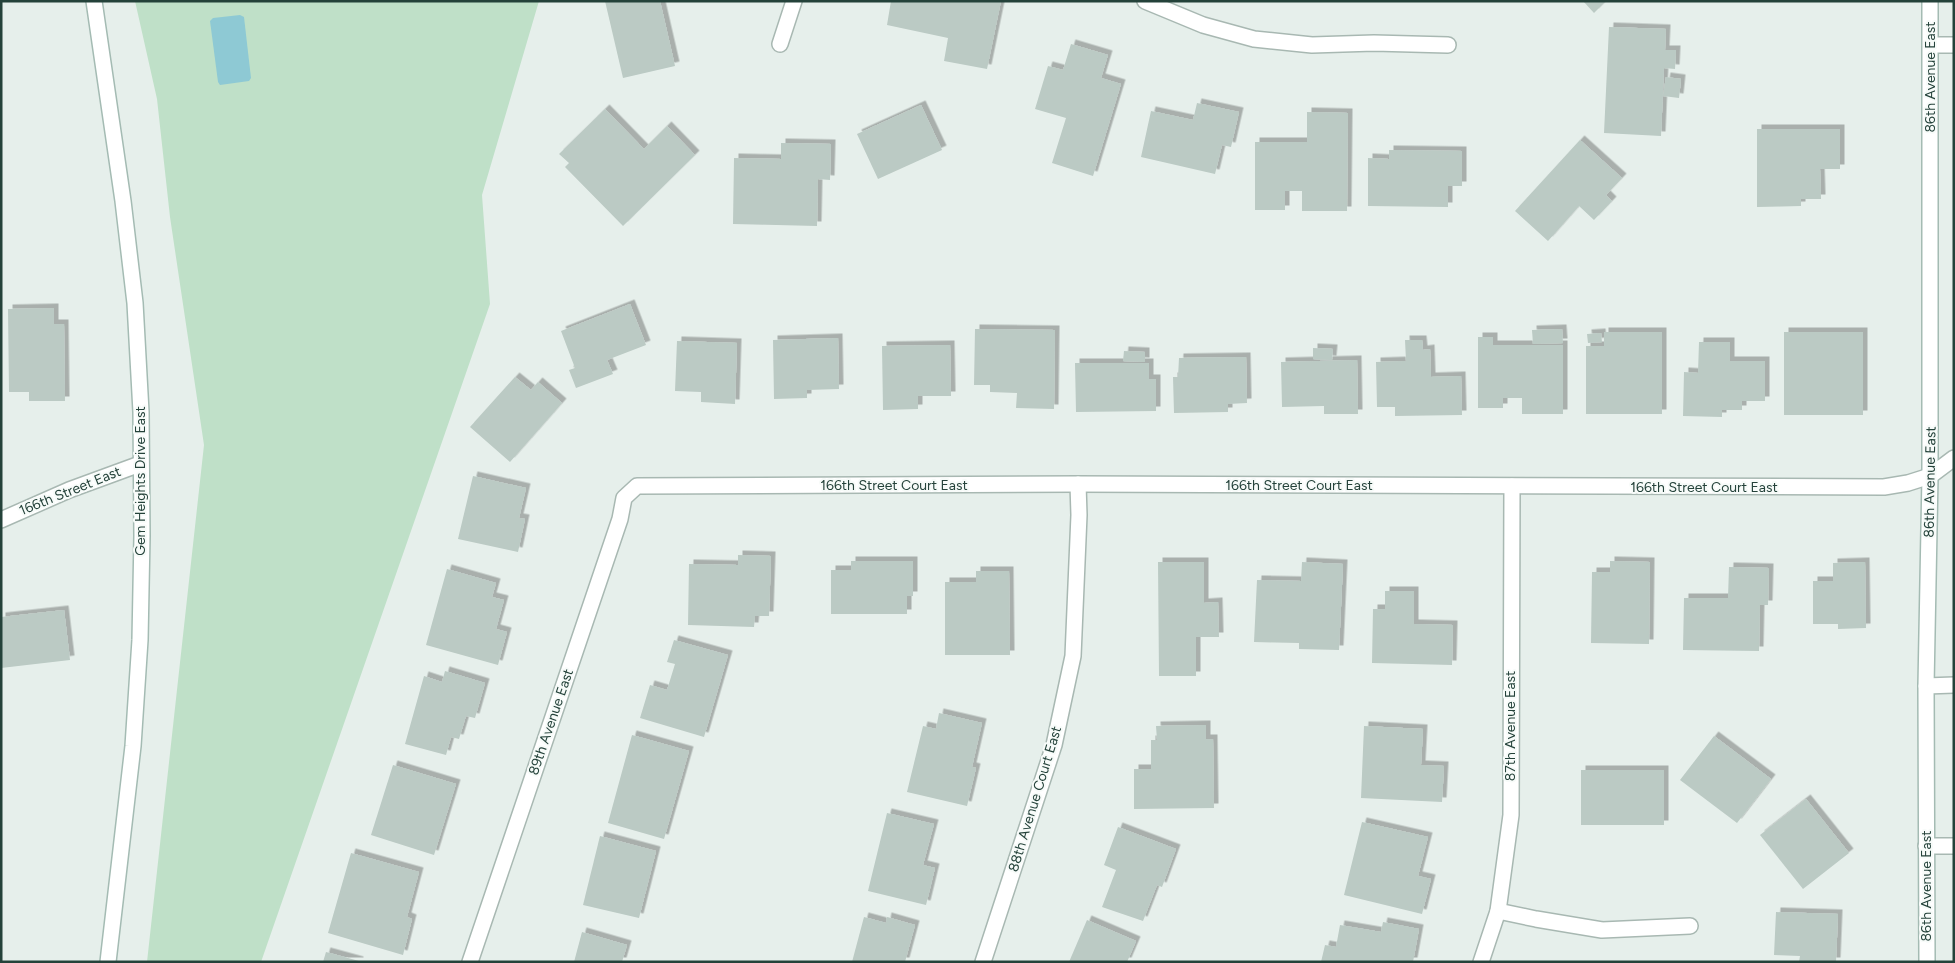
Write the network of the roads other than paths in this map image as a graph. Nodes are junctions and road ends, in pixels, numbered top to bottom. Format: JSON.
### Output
{"nodes":[{"id":1,"x":94,"y":1,"type":"edge"},
{"id":2,"x":794,"y":1,"type":"edge"},
{"id":3,"x":1145,"y":1,"type":"edge"},
{"id":4,"x":1930,"y":1,"type":"edge"},
{"id":5,"x":780,"y":44,"type":"dead end"},
{"id":6,"x":1448,"y":45,"type":"dead end"},
{"id":7,"x":1931,"y":45,"type":"junction"},
{"id":8,"x":1954,"y":45,"type":"edge"},
{"id":9,"x":1954,"y":458,"type":"edge"},
{"id":10,"x":140,"y":464,"type":"junction"},
{"id":11,"x":1930,"y":476,"type":"junction"},
{"id":12,"x":1078,"y":484,"type":"junction"},
{"id":13,"x":637,"y":486,"type":"joint"},
{"id":14,"x":1512,"y":486,"type":"junction"},
{"id":15,"x":1,"y":520,"type":"edge"},
{"id":16,"x":1954,"y":685,"type":"edge"},
{"id":17,"x":1926,"y":686,"type":"junction"},
{"id":18,"x":1926,"y":846,"type":"junction"},
{"id":19,"x":1954,"y":846,"type":"edge"},
{"id":20,"x":1498,"y":911,"type":"junction"},
{"id":21,"x":1690,"y":926,"type":"dead end"},
{"id":22,"x":108,"y":962,"type":"edge"},
{"id":23,"x":470,"y":962,"type":"edge"},
{"id":24,"x":983,"y":962,"type":"edge"},
{"id":25,"x":1482,"y":962,"type":"edge"},
{"id":26,"x":1927,"y":962,"type":"edge"}],
"edges":[{"from":1,"to":10,"type":"street","name":"Gem Heights Drive East"},
{"from":2,"to":5,"type":"street"},
{"from":3,"to":6,"type":"street"},
{"from":4,"to":7,"type":"street","name":"86th Avenue East"},
{"from":7,"to":8,"type":"street"},
{"from":7,"to":11,"type":"street","name":"86th Avenue East"},
{"from":9,"to":11,"type":"street","name":"166th Street Court East"},
{"from":10,"to":15,"type":"street","name":"166th Street East"},
{"from":10,"to":22,"type":"street","name":"Gem Heights Drive East"},
{"from":11,"to":14,"type":"street","name":"166th Street Court East"},
{"from":11,"to":17,"type":"street","name":"86th Avenue East"},
{"from":12,"to":13,"type":"street","name":"166th Street Court East"},
{"from":12,"to":14,"type":"street","name":"166th Street Court East"},
{"from":12,"to":24,"type":"street","name":"88th Avenue Court East"},
{"from":13,"to":23,"type":"street","name":"89th Avenue East"},
{"from":14,"to":20,"type":"street","name":"87th Avenue East"},
{"from":16,"to":17,"type":"street"},
{"from":17,"to":18,"type":"street","name":"86th Avenue East"},
{"from":18,"to":19,"type":"street"},
{"from":18,"to":26,"type":"street","name":"86th Avenue East"},
{"from":20,"to":21,"type":"street"},
{"from":20,"to":25,"type":"street","name":"87th Avenue East"}]}
